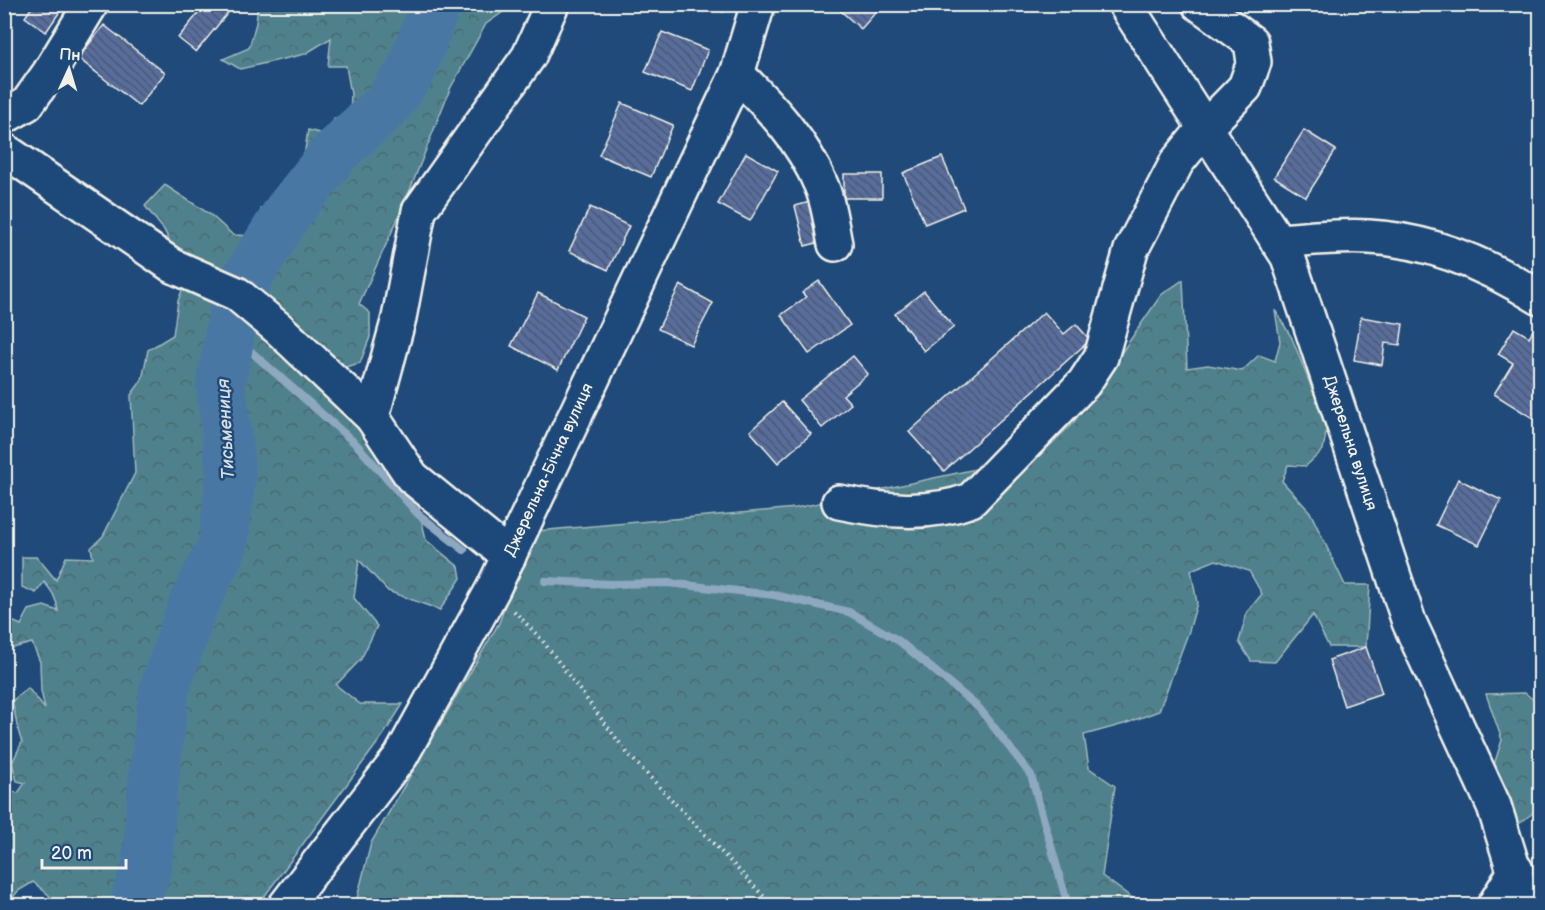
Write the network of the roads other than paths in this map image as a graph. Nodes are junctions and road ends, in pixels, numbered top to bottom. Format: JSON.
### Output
{"nodes":[{"id":1,"x":91,"y":4,"type":"edge"},
{"id":2,"x":552,"y":4,"type":"edge"},
{"id":3,"x":758,"y":4,"type":"edge"},
{"id":4,"x":1125,"y":4,"type":"edge"},
{"id":5,"x":1199,"y":4,"type":"edge"},
{"id":6,"x":737,"y":74,"type":"junction"},
{"id":7,"x":4,"y":117,"type":"edge"},
{"id":8,"x":1204,"y":129,"type":"junction"},
{"id":9,"x":4,"y":150,"type":"edge"},
{"id":10,"x":1277,"y":241,"type":"junction"},
{"id":11,"x":835,"y":244,"type":"dead end"},
{"id":12,"x":1540,"y":298,"type":"edge"},
{"id":13,"x":372,"y":417,"type":"junction"},
{"id":14,"x":839,"y":502,"type":"dead end"},
{"id":15,"x":509,"y":556,"type":"junction"},
{"id":16,"x":1515,"y":870,"type":"junction"},
{"id":17,"x":285,"y":906,"type":"edge"},
{"id":18,"x":1494,"y":906,"type":"edge"},
{"id":19,"x":1525,"y":906,"type":"edge"}],
"edges":[{"from":1,"to":7,"type":"street"},
{"from":2,"to":13,"type":"street"},
{"from":3,"to":6,"type":"street","name":"Джерельна-Бічна вулиця"},
{"from":4,"to":8,"type":"street","name":"Джерельна вулиця"},
{"from":5,"to":8,"type":"street"},
{"from":6,"to":11,"type":"street"},
{"from":6,"to":15,"type":"street","name":"Джерельна-Бічна вулиця"},
{"from":8,"to":10,"type":"street","name":"Джерельна вулиця"},
{"from":8,"to":14,"type":"street"},
{"from":9,"to":13,"type":"street"},
{"from":10,"to":12,"type":"street"},
{"from":10,"to":16,"type":"street","name":"Джерельна вулиця"},
{"from":13,"to":15,"type":"street"},
{"from":15,"to":17,"type":"street","name":"Джерельна-Бічна вулиця"},
{"from":16,"to":18,"type":"street"},
{"from":16,"to":19,"type":"street","name":"Джерельна вулиця"}]}
